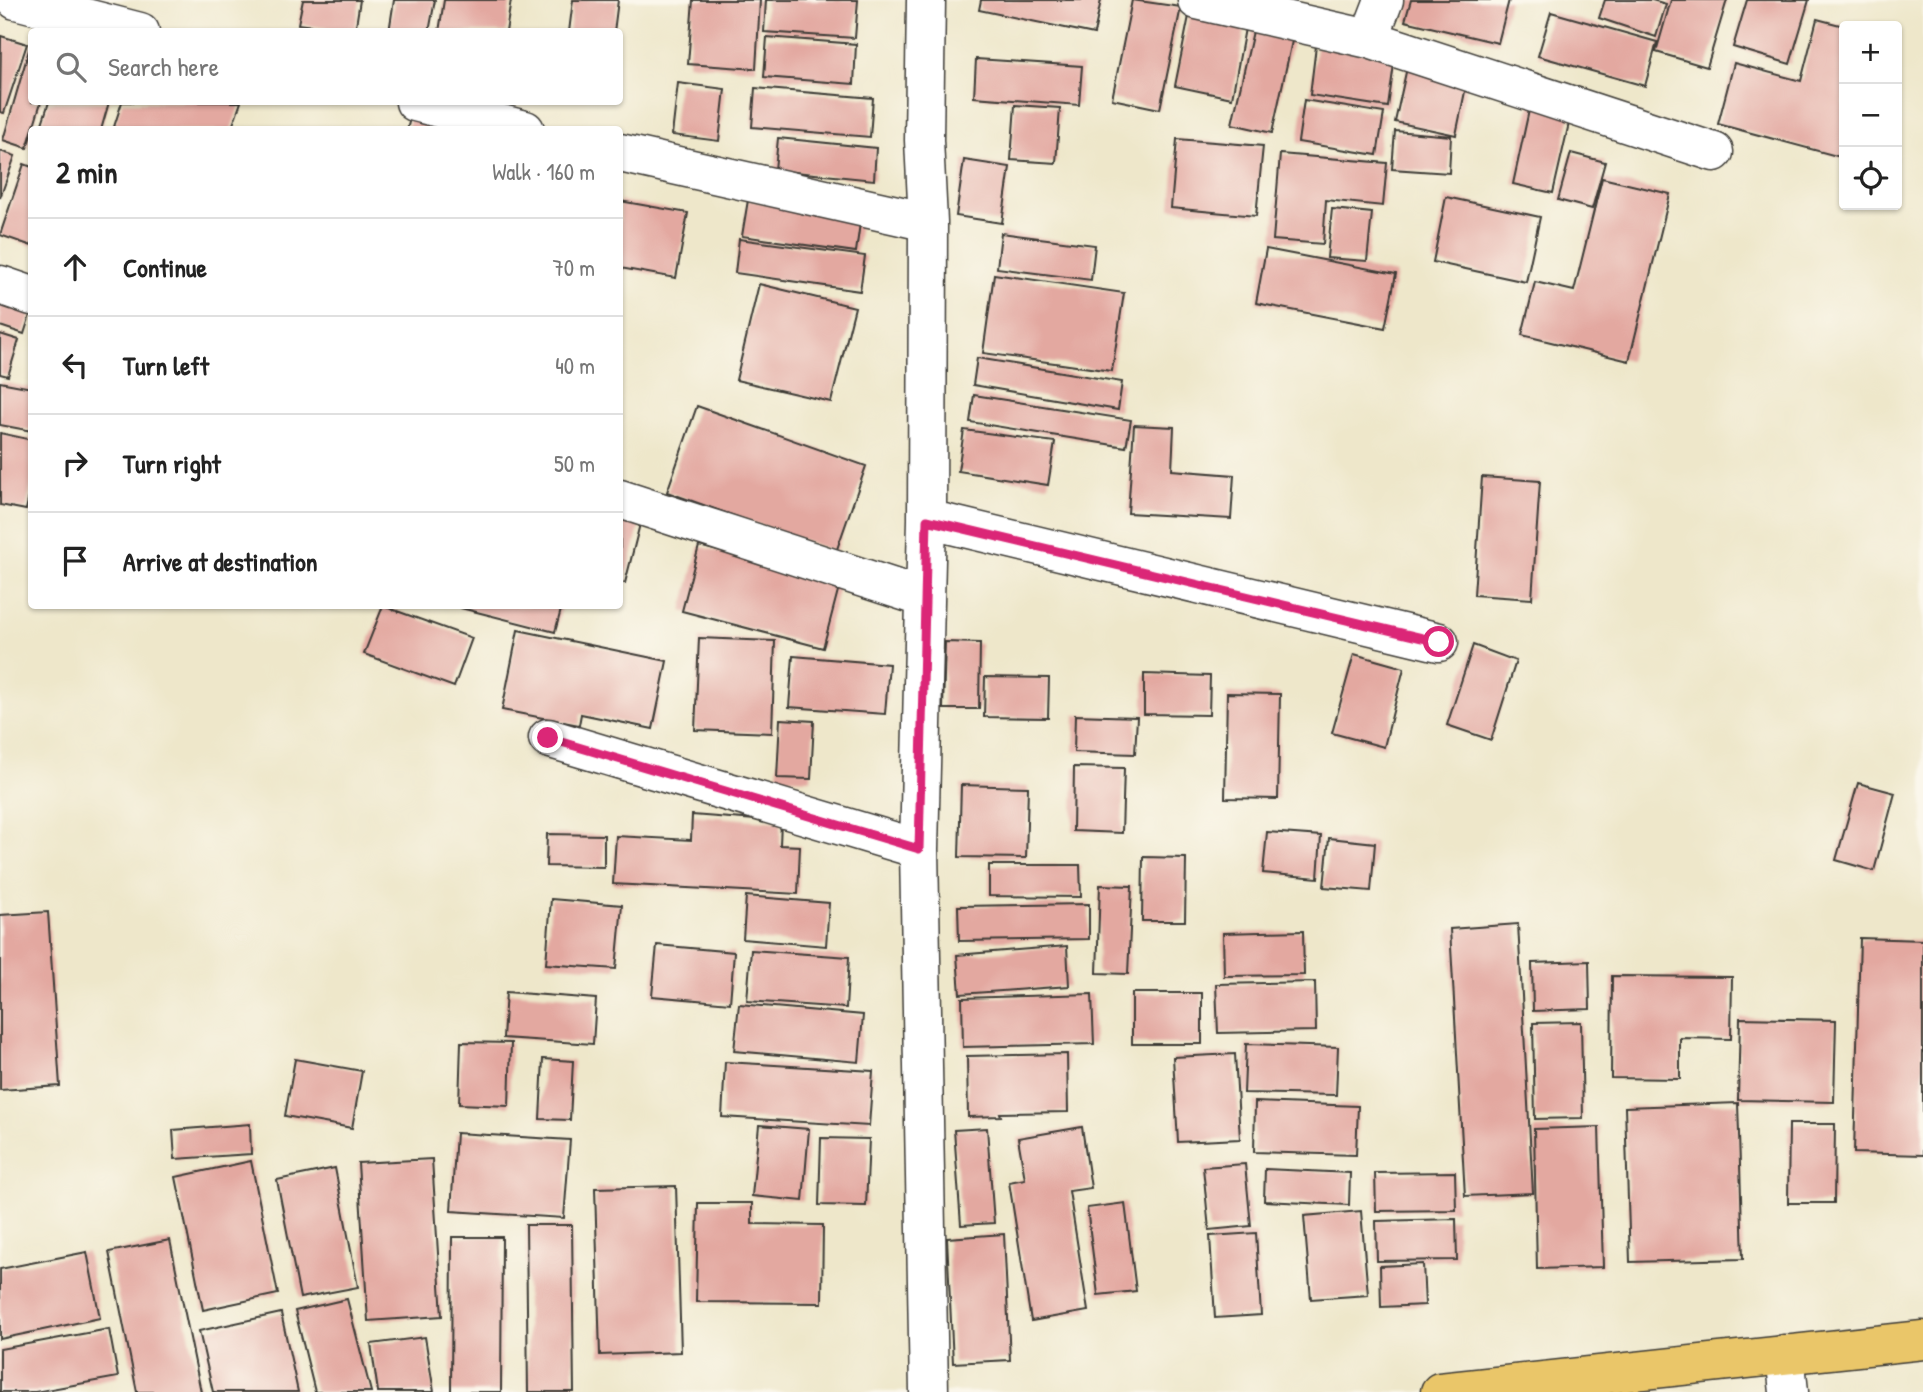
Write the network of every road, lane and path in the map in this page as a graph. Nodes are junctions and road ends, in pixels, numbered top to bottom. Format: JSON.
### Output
{"nodes":[{"id":1,"x":16,"y":0,"type":"edge"},
{"id":2,"x":926,"y":0,"type":"edge"},
{"id":3,"x":1196,"y":0,"type":"edge"},
{"id":4,"x":1384,"y":0,"type":"edge"},
{"id":5,"x":124,"y":28,"type":"edge"},
{"id":6,"x":1368,"y":39,"type":"junction"},
{"id":7,"x":427,"y":105,"type":"edge"},
{"id":8,"x":509,"y":126,"type":"edge"},
{"id":9,"x":1714,"y":152,"type":"dead end"},
{"id":10,"x":623,"y":154,"type":"edge"},
{"id":11,"x":928,"y":222,"type":"junction"},
{"id":12,"x":0,"y":285,"type":"edge"},
{"id":13,"x":28,"y":295,"type":"edge"},
{"id":14,"x":623,"y":500,"type":"edge"},
{"id":15,"x":927,"y":520,"type":"junction"},
{"id":16,"x":925,"y":598,"type":"junction"},
{"id":17,"x":1439,"y":642,"type":"dead end"},
{"id":18,"x":548,"y":738,"type":"dead end"},
{"id":19,"x":919,"y":849,"type":"junction"},
{"id":20,"x":1923,"y":1339,"type":"edge"},
{"id":21,"x":1785,"y":1354,"type":"junction"},
{"id":22,"x":929,"y":1392,"type":"edge"},
{"id":23,"x":1440,"y":1392,"type":"edge"},
{"id":24,"x":1789,"y":1392,"type":"edge"}],
"edges":[{"from":1,"to":5,"type":"street"},
{"from":2,"to":11,"type":"street"},
{"from":3,"to":6,"type":"street"},
{"from":4,"to":6,"type":"street"},
{"from":6,"to":9,"type":"street"},
{"from":7,"to":8,"type":"street"},
{"from":10,"to":11,"type":"street"},
{"from":11,"to":15,"type":"street"},
{"from":12,"to":13,"type":"street"},
{"from":14,"to":16,"type":"street"},
{"from":15,"to":16,"type":"street"},
{"from":15,"to":17,"type":"street"},
{"from":16,"to":19,"type":"street"},
{"from":18,"to":19,"type":"street"},
{"from":19,"to":22,"type":"street"},
{"from":20,"to":21,"type":"main road"},
{"from":21,"to":23,"type":"main road"},
{"from":21,"to":24,"type":"street"}]}
